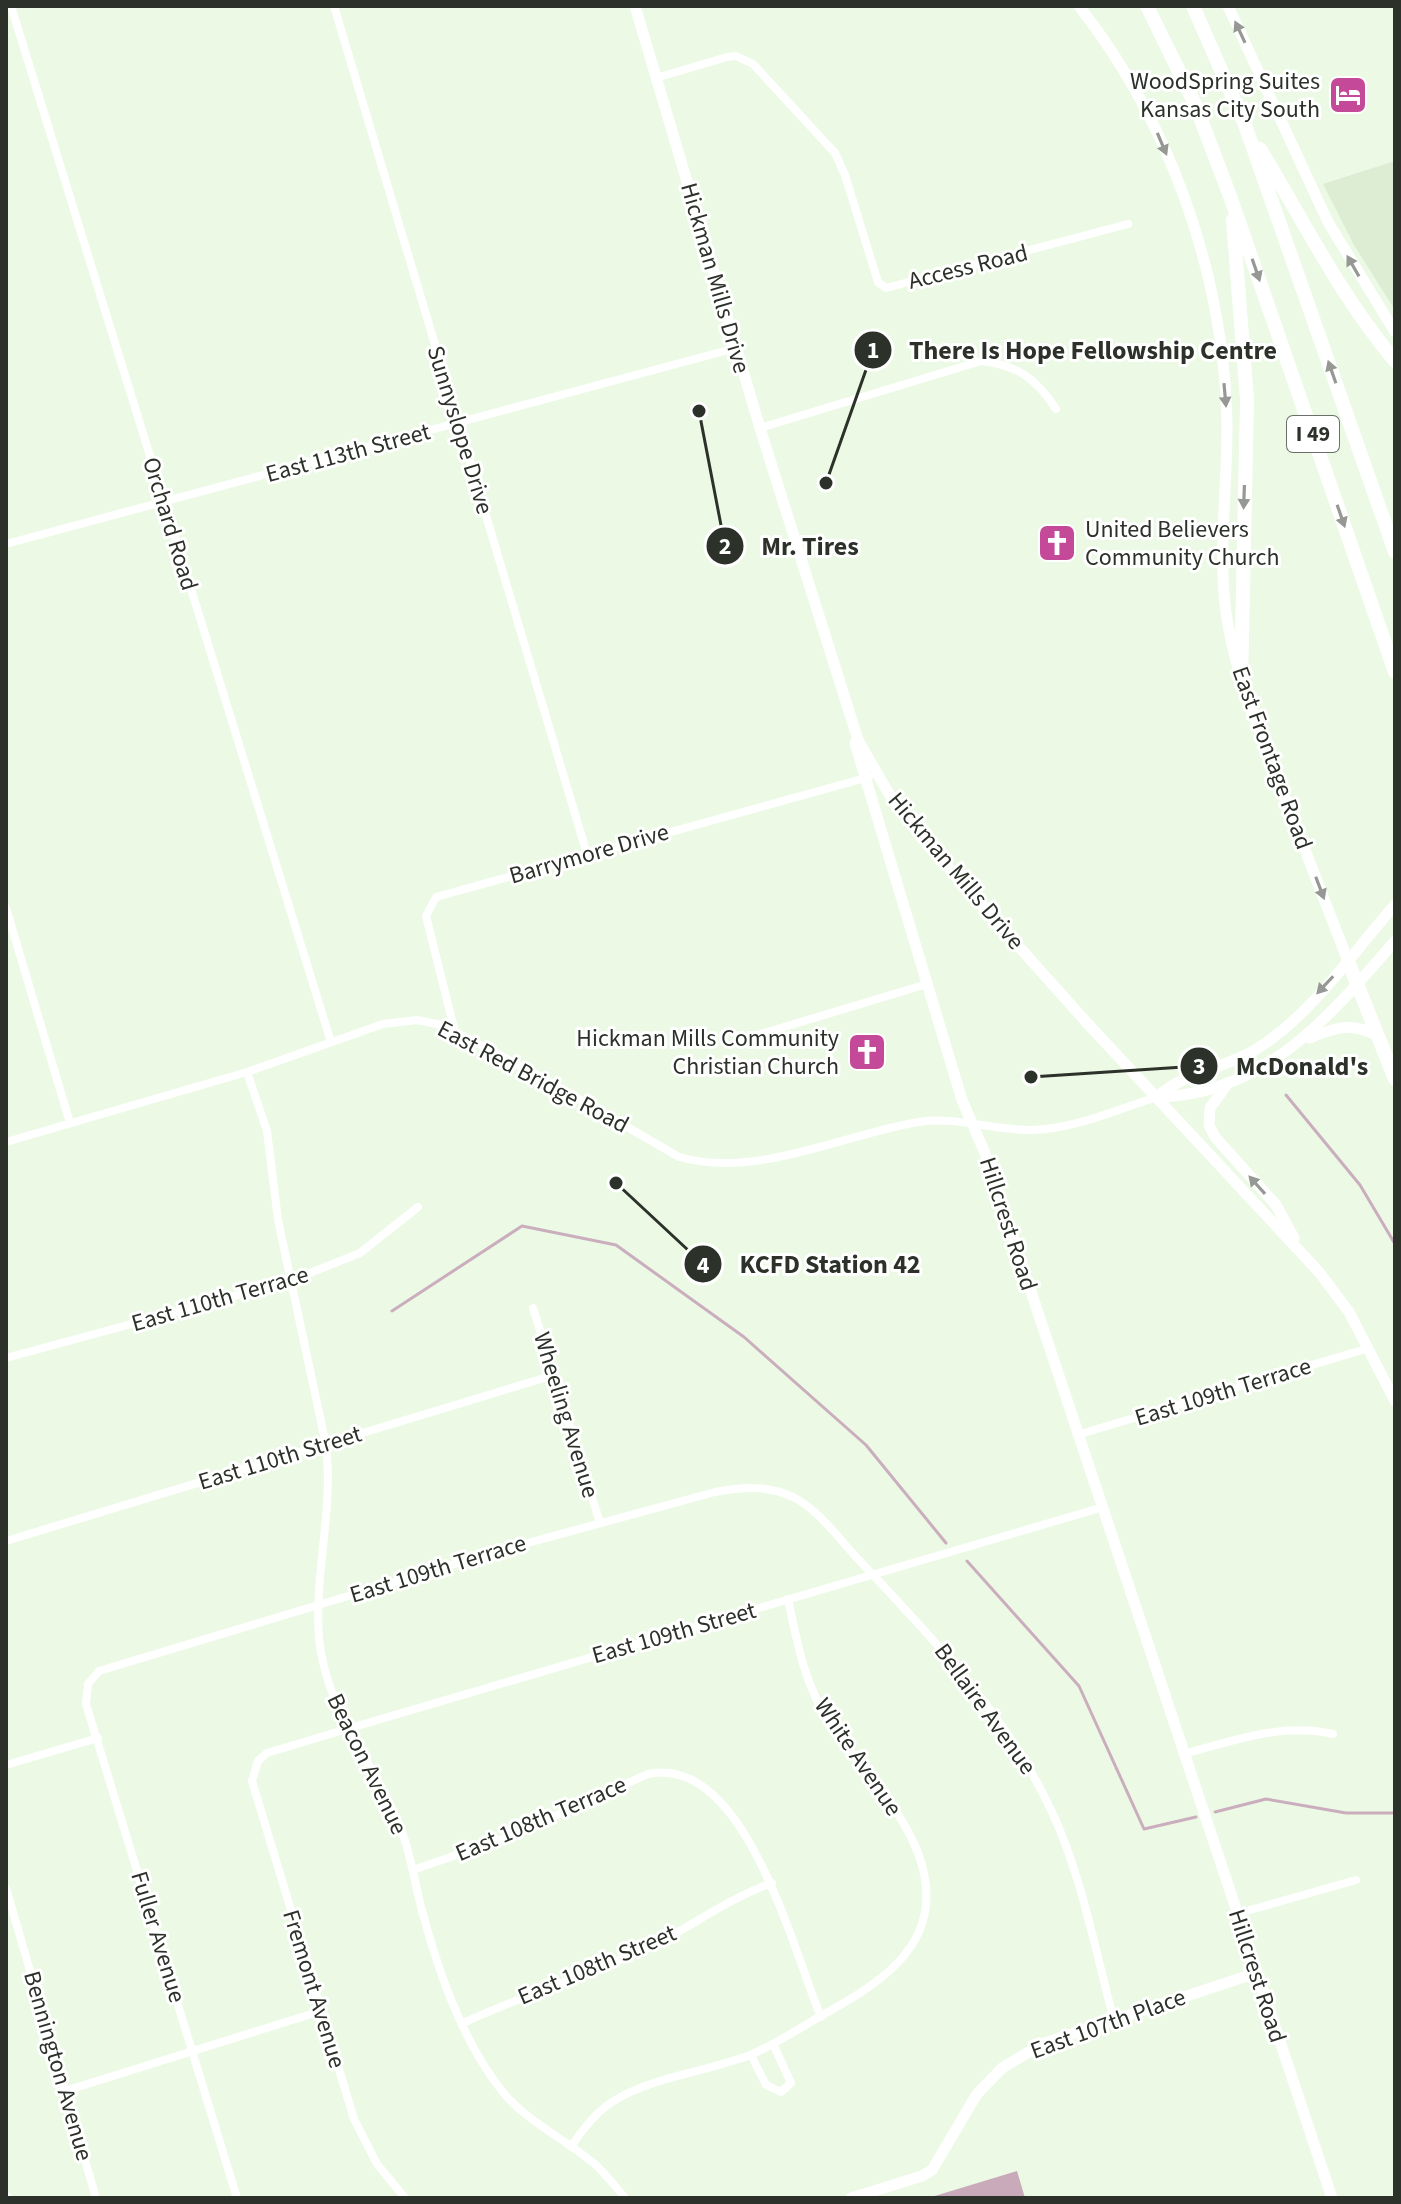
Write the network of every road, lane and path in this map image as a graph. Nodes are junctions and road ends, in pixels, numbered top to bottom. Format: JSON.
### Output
{"nodes":[{"id":1,"x":11,"y":6,"type":"edge"},
{"id":2,"x":334,"y":6,"type":"edge"},
{"id":3,"x":635,"y":6,"type":"edge"},
{"id":4,"x":1079,"y":6,"type":"edge"},
{"id":5,"x":1147,"y":6,"type":"edge"},
{"id":6,"x":1193,"y":6,"type":"edge"},
{"id":7,"x":1228,"y":6,"type":"edge"},
{"id":8,"x":656,"y":78,"type":"junction"},
{"id":9,"x":1245,"y":125,"type":"junction"},
{"id":10,"x":1230,"y":196,"type":"junction"},
{"id":11,"x":1128,"y":224,"type":"dead end"},
{"id":12,"x":1395,"y":332,"type":"edge"},
{"id":13,"x":736,"y":348,"type":"junction"},
{"id":14,"x":1395,"y":361,"type":"edge"},
{"id":15,"x":1056,"y":409,"type":"dead end"},
{"id":16,"x":458,"y":424,"type":"junction"},
{"id":17,"x":760,"y":428,"type":"junction"},
{"id":18,"x":164,"y":502,"type":"junction"},
{"id":19,"x":6,"y":544,"type":"edge"},
{"id":20,"x":1395,"y":552,"type":"edge"},
{"id":21,"x":1395,"y":672,"type":"edge"},
{"id":22,"x":1241,"y":685,"type":"junction"},
{"id":23,"x":840,"y":692,"type":"junction"},
{"id":24,"x":878,"y":774,"type":"junction"},
{"id":25,"x":864,"y":778,"type":"junction"},
{"id":26,"x":587,"y":854,"type":"junction"},
{"id":27,"x":1395,"y":905,"type":"edge"},
{"id":28,"x":6,"y":908,"type":"edge"},
{"id":29,"x":1395,"y":941,"type":"edge"},
{"id":30,"x":1348,"y":961,"type":"junction"},
{"id":31,"x":927,"y":984,"type":"junction"},
{"id":32,"x":1357,"y":985,"type":"junction"},
{"id":33,"x":455,"y":1032,"type":"junction"},
{"id":34,"x":1378,"y":1036,"type":"junction"},
{"id":35,"x":741,"y":1040,"type":"dead end"},
{"id":36,"x":1302,"y":1041,"type":"junction"},
{"id":37,"x":331,"y":1042,"type":"junction"},
{"id":38,"x":247,"y":1072,"type":"junction"},
{"id":39,"x":1395,"y":1079,"type":"edge"},
{"id":40,"x":1232,"y":1080,"type":"junction"},
{"id":41,"x":1157,"y":1097,"type":"junction"},
{"id":42,"x":971,"y":1122,"type":"junction"},
{"id":43,"x":70,"y":1123,"type":"junction"},
{"id":44,"x":6,"y":1142,"type":"edge"},
{"id":45,"x":418,"y":1207,"type":"dead end"},
{"id":46,"x":1299,"y":1250,"type":"junction"},
{"id":47,"x":290,"y":1281,"type":"junction"},
{"id":48,"x":533,"y":1308,"type":"dead end"},
{"id":49,"x":1369,"y":1348,"type":"junction"},
{"id":50,"x":6,"y":1358,"type":"edge"},
{"id":51,"x":554,"y":1375,"type":"junction"},
{"id":52,"x":1395,"y":1401,"type":"edge"},
{"id":53,"x":1077,"y":1435,"type":"junction"},
{"id":54,"x":326,"y":1445,"type":"junction"},
{"id":55,"x":788,"y":1496,"type":"joint"},
{"id":56,"x":1100,"y":1508,"type":"junction"},
{"id":57,"x":600,"y":1523,"type":"junction"},
{"id":58,"x":6,"y":1541,"type":"edge"},
{"id":59,"x":872,"y":1574,"type":"junction"},
{"id":60,"x":788,"y":1599,"type":"junction"},
{"id":61,"x":318,"y":1605,"type":"junction"},
{"id":62,"x":94,"y":1677,"type":"joint"},
{"id":63,"x":347,"y":1729,"type":"junction"},
{"id":64,"x":1333,"y":1734,"type":"dead end"},
{"id":65,"x":98,"y":1738,"type":"junction"},
{"id":66,"x":1184,"y":1754,"type":"junction"},
{"id":67,"x":6,"y":1765,"type":"edge"},
{"id":68,"x":255,"y":1768,"type":"joint"},
{"id":69,"x":413,"y":1870,"type":"junction"},
{"id":70,"x":1356,"y":1880,"type":"dead end"},
{"id":71,"x":772,"y":1883,"type":"junction"},
{"id":72,"x":6,"y":1888,"type":"edge"},
{"id":73,"x":1236,"y":1914,"type":"junction"},
{"id":74,"x":1256,"y":1973,"type":"junction"},
{"id":75,"x":321,"y":2011,"type":"junction"},
{"id":76,"x":821,"y":2017,"type":"junction"},
{"id":77,"x":1114,"y":2020,"type":"junction"},
{"id":78,"x":463,"y":2023,"type":"junction"},
{"id":79,"x":773,"y":2044,"type":"junction"},
{"id":80,"x":193,"y":2052,"type":"junction"},
{"id":81,"x":751,"y":2055,"type":"junction"},
{"id":82,"x":65,"y":2091,"type":"junction"},
{"id":83,"x":571,"y":2147,"type":"junction"},
{"id":84,"x":96,"y":2198,"type":"edge"},
{"id":85,"x":237,"y":2198,"type":"edge"},
{"id":86,"x":405,"y":2198,"type":"edge"},
{"id":87,"x":625,"y":2198,"type":"edge"},
{"id":88,"x":851,"y":2198,"type":"edge"},
{"id":89,"x":1332,"y":2198,"type":"edge"}],
"edges":[{"from":1,"to":18,"type":"street","name":"Orchard Road"},
{"from":2,"to":16,"type":"street","name":"Sunnyslope Drive"},
{"from":3,"to":8,"type":"street","name":"Hickman Mills Drive"},
{"from":4,"to":22,"type":"street","name":"East Frontage Road","one_way":true},
{"from":5,"to":10,"type":"highway","number":"I 49"},
{"from":6,"to":9,"type":"highway","number":"I 49"},
{"from":12,"to":7,"type":"street","one_way":true},
{"from":8,"to":11,"type":"street","name":"Access Road"},
{"from":8,"to":13,"type":"street","name":"Hickman Mills Drive"},
{"from":9,"to":14,"type":"highway"},
{"from":20,"to":9,"type":"highway","number":"I 49","one_way":true},
{"from":10,"to":21,"type":"highway","number":"I 49","one_way":true},
{"from":10,"to":22,"type":"highway","one_way":true},
{"from":13,"to":16,"type":"street","name":"East 113th Street"},
{"from":13,"to":17,"type":"street","name":"Hickman Mills Drive"},
{"from":15,"to":17,"type":"street"},
{"from":16,"to":18,"type":"street","name":"East 113th Street"},
{"from":16,"to":26,"type":"street","name":"Sunnyslope Drive"},
{"from":17,"to":23,"type":"street","name":"Hickman Mills Drive"},
{"from":18,"to":19,"type":"street","name":"East 113th Street"},
{"from":18,"to":37,"type":"street","name":"Orchard Road"},
{"from":22,"to":30,"type":"street","name":"East Frontage Road","one_way":true},
{"from":23,"to":24,"type":"street","name":"Hickman Mills Drive"},
{"from":23,"to":25,"type":"street","name":"Hillcrest Road"},
{"from":24,"to":25,"type":"street","name":"Barrymore Drive"},
{"from":24,"to":41,"type":"street","name":"Hickman Mills Drive"},
{"from":25,"to":26,"type":"street","name":"Barrymore Drive"},
{"from":25,"to":31,"type":"street","name":"Hillcrest Road"},
{"from":26,"to":33,"type":"street","name":"Barrymore Drive"},
{"from":27,"to":30,"type":"street","name":"East Red Bridge Road"},
{"from":28,"to":43,"type":"street"},
{"from":29,"to":32,"type":"street","name":"East Red Bridge Road"},
{"from":30,"to":32,"type":"highway"},
{"from":30,"to":41,"type":"street","name":"East Red Bridge Road","one_way":true},
{"from":31,"to":35,"type":"street"},
{"from":31,"to":42,"type":"street","name":"Hillcrest Road"},
{"from":32,"to":34,"type":"highway"},
{"from":32,"to":36,"type":"street","name":"East Red Bridge Road"},
{"from":33,"to":37,"type":"street","name":"East Red Bridge Road"},
{"from":33,"to":42,"type":"street","name":"East Red Bridge Road"},
{"from":34,"to":36,"type":"street"},
{"from":34,"to":39,"type":"highway"},
{"from":36,"to":40,"type":"street","name":"East Red Bridge Road"},
{"from":37,"to":38,"type":"street","name":"East Red Bridge Road"},
{"from":38,"to":43,"type":"street","name":"East Red Bridge Road"},
{"from":38,"to":47,"type":"street","name":"Beacon Avenue"},
{"from":40,"to":41,"type":"street","name":"East Red Bridge Road"},
{"from":46,"to":40,"type":"street","one_way":true},
{"from":41,"to":42,"type":"street","name":"East Red Bridge Road"},
{"from":41,"to":46,"type":"street","name":"Hickman Mills Drive"},
{"from":42,"to":53,"type":"street","name":"Hillcrest Road"},
{"from":43,"to":44,"type":"street","name":"East Red Bridge Road"},
{"from":45,"to":47,"type":"street","name":"East 110th Terrace"},
{"from":46,"to":49,"type":"street","name":"Hickman Mills Drive"},
{"from":47,"to":50,"type":"street","name":"East 110th Terrace"},
{"from":47,"to":54,"type":"street","name":"Beacon Avenue"},
{"from":48,"to":51,"type":"street","name":"Wheeling Avenue"},
{"from":49,"to":52,"type":"street","name":"Hickman Mills Drive"},
{"from":49,"to":53,"type":"street","name":"East 109th Terrace"},
{"from":51,"to":54,"type":"street","name":"East 110th Street"},
{"from":51,"to":57,"type":"street","name":"Wheeling Avenue"},
{"from":53,"to":56,"type":"street","name":"Hillcrest Road"},
{"from":54,"to":58,"type":"street","name":"East 110th Street"},
{"from":54,"to":61,"type":"street","name":"Beacon Avenue"},
{"from":55,"to":57,"type":"street","name":"East 109th Terrace"},
{"from":55,"to":59,"type":"street","name":"Bellaire Avenue"},
{"from":56,"to":59,"type":"street","name":"East 109th Street"},
{"from":56,"to":66,"type":"street","name":"Hillcrest Road"},
{"from":57,"to":61,"type":"street","name":"East 109th Terrace"},
{"from":59,"to":60,"type":"street","name":"East 109th Street"},
{"from":59,"to":77,"type":"street","name":"Bellaire Avenue"},
{"from":60,"to":63,"type":"street","name":"East 109th Street"},
{"from":60,"to":76,"type":"street","name":"White Avenue"},
{"from":61,"to":62,"type":"street","name":"East 109th Terrace"},
{"from":61,"to":63,"type":"street","name":"Beacon Avenue"},
{"from":62,"to":65,"type":"street","name":"Fuller Avenue"},
{"from":63,"to":68,"type":"street","name":"East 109th Street"},
{"from":63,"to":69,"type":"street","name":"Beacon Avenue"},
{"from":64,"to":66,"type":"street"},
{"from":65,"to":67,"type":"street"},
{"from":65,"to":80,"type":"street","name":"Fuller Avenue"},
{"from":66,"to":73,"type":"street","name":"Hillcrest Road"},
{"from":68,"to":75,"type":"street","name":"Fremont Avenue"},
{"from":69,"to":71,"type":"street","name":"East 108th Terrace"},
{"from":69,"to":78,"type":"street","name":"Beacon Avenue"},
{"from":70,"to":73,"type":"street"},
{"from":71,"to":76,"type":"street"},
{"from":71,"to":78,"type":"street","name":"East 108th Street"},
{"from":72,"to":82,"type":"street","name":"Bennington Avenue"},
{"from":73,"to":74,"type":"street","name":"Hillcrest Road"},
{"from":74,"to":77,"type":"street","name":"East 107th Place"},
{"from":74,"to":89,"type":"street","name":"Hillcrest Road"},
{"from":75,"to":80,"type":"street"},
{"from":75,"to":86,"type":"street","name":"Fremont Avenue"},
{"from":76,"to":79,"type":"street"},
{"from":77,"to":88,"type":"street","name":"East 107th Place"},
{"from":78,"to":83,"type":"street","name":"Beacon Avenue"},
{"from":79,"to":81,"type":"street"},
{"from":79,"to":81,"type":"street"},
{"from":80,"to":82,"type":"street"},
{"from":80,"to":85,"type":"street","name":"Fuller Avenue"},
{"from":81,"to":83,"type":"street"},
{"from":82,"to":84,"type":"street","name":"Bennington Avenue"},
{"from":83,"to":87,"type":"street","name":"Beacon Avenue"}]}
